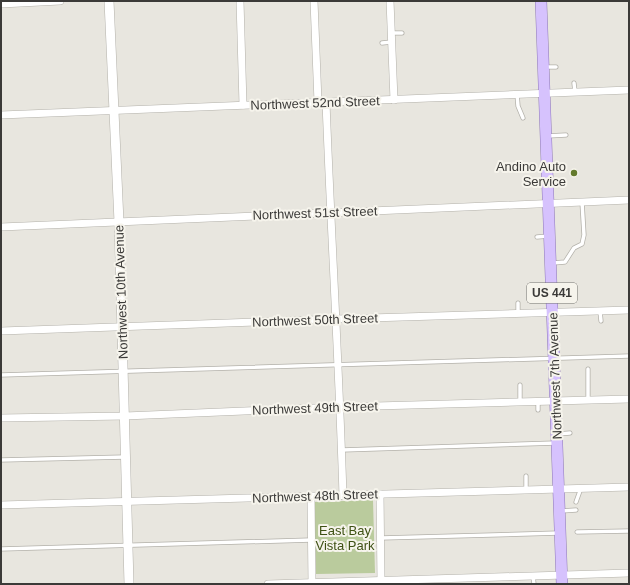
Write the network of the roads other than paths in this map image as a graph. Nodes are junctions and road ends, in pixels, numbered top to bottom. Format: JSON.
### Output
{"nodes":[{"id":1,"x":60,"y":1,"type":"edge"},
{"id":2,"x":109,"y":1,"type":"edge"},
{"id":3,"x":240,"y":1,"type":"edge"},
{"id":4,"x":314,"y":1,"type":"edge"},
{"id":5,"x":390,"y":1,"type":"edge"},
{"id":6,"x":541,"y":1,"type":"edge"},
{"id":7,"x":1,"y":4,"type":"edge"},
{"id":8,"x":391,"y":33,"type":"junction"},
{"id":9,"x":402,"y":33,"type":"dead end"},
{"id":10,"x":392,"y":42,"type":"junction"},
{"id":11,"x":382,"y":43,"type":"dead end"},
{"id":12,"x":544,"y":67,"type":"junction"},
{"id":13,"x":556,"y":67,"type":"dead end"},
{"id":14,"x":574,"y":83,"type":"dead end"},
{"id":15,"x":629,"y":90,"type":"edge"},
{"id":16,"x":575,"y":92,"type":"junction"},
{"id":17,"x":545,"y":93,"type":"junction"},
{"id":18,"x":517,"y":94,"type":"junction"},
{"id":19,"x":394,"y":100,"type":"junction"},
{"id":20,"x":318,"y":102,"type":"junction"},
{"id":21,"x":326,"y":102,"type":"junction"},
{"id":22,"x":243,"y":105,"type":"junction"},
{"id":23,"x":114,"y":110,"type":"junction"},
{"id":24,"x":1,"y":115,"type":"edge"},
{"id":25,"x":523,"y":118,"type":"dead end"},
{"id":26,"x":566,"y":135,"type":"dead end"},
{"id":27,"x":546,"y":136,"type":"junction"},
{"id":28,"x":629,"y":200,"type":"edge"},
{"id":29,"x":582,"y":202,"type":"junction"},
{"id":30,"x":548,"y":203,"type":"junction"},
{"id":31,"x":330,"y":213,"type":"junction"},
{"id":32,"x":118,"y":222,"type":"junction"},
{"id":33,"x":1,"y":227,"type":"edge"},
{"id":34,"x":537,"y":236,"type":"dead end"},
{"id":35,"x":550,"y":236,"type":"junction"},
{"id":36,"x":551,"y":264,"type":"junction"},
{"id":37,"x":518,"y":303,"type":"dead end"},
{"id":38,"x":629,"y":310,"type":"edge"},
{"id":39,"x":600,"y":311,"type":"junction"},
{"id":40,"x":552,"y":313,"type":"junction"},
{"id":41,"x":518,"y":314,"type":"junction"},
{"id":42,"x":336,"y":319,"type":"junction"},
{"id":43,"x":601,"y":321,"type":"dead end"},
{"id":44,"x":121,"y":327,"type":"junction"},
{"id":45,"x":1,"y":331,"type":"edge"},
{"id":46,"x":629,"y":356,"type":"edge"},
{"id":47,"x":554,"y":358,"type":"junction"},
{"id":48,"x":338,"y":365,"type":"junction"},
{"id":49,"x":588,"y":369,"type":"dead end"},
{"id":50,"x":123,"y":372,"type":"junction"},
{"id":51,"x":1,"y":375,"type":"edge"},
{"id":52,"x":520,"y":385,"type":"dead end"},
{"id":53,"x":629,"y":399,"type":"edge"},
{"id":54,"x":588,"y":400,"type":"junction"},
{"id":55,"x":538,"y":401,"type":"junction"},
{"id":56,"x":555,"y":401,"type":"junction"},
{"id":57,"x":520,"y":402,"type":"junction"},
{"id":58,"x":340,"y":407,"type":"junction"},
{"id":59,"x":538,"y":410,"type":"dead end"},
{"id":60,"x":125,"y":416,"type":"junction"},
{"id":61,"x":1,"y":418,"type":"edge"},
{"id":62,"x":570,"y":433,"type":"dead end"},
{"id":63,"x":557,"y":439,"type":"junction"},
{"id":64,"x":342,"y":450,"type":"junction"},
{"id":65,"x":126,"y":457,"type":"junction"},
{"id":66,"x":1,"y":460,"type":"edge"},
{"id":67,"x":526,"y":476,"type":"dead end"},
{"id":68,"x":629,"y":487,"type":"edge"},
{"id":69,"x":559,"y":488,"type":"junction"},
{"id":70,"x":582,"y":488,"type":"junction"},
{"id":71,"x":526,"y":489,"type":"junction"},
{"id":72,"x":380,"y":494,"type":"junction"},
{"id":73,"x":311,"y":496,"type":"junction"},
{"id":74,"x":343,"y":496,"type":"junction"},
{"id":75,"x":127,"y":502,"type":"junction"},
{"id":76,"x":576,"y":502,"type":"dead end"},
{"id":77,"x":1,"y":506,"type":"edge"},
{"id":78,"x":576,"y":510,"type":"dead end"},
{"id":79,"x":559,"y":511,"type":"junction"},
{"id":80,"x":629,"y":531,"type":"edge"},
{"id":81,"x":577,"y":532,"type":"dead end"},
{"id":82,"x":560,"y":533,"type":"junction"},
{"id":83,"x":381,"y":538,"type":"junction"},
{"id":84,"x":311,"y":540,"type":"junction"},
{"id":85,"x":128,"y":545,"type":"junction"},
{"id":86,"x":1,"y":549,"type":"edge"},
{"id":87,"x":629,"y":573,"type":"edge"},
{"id":88,"x":533,"y":576,"type":"junction"},
{"id":89,"x":562,"y":579,"type":"edge"},
{"id":90,"x":381,"y":580,"type":"junction"},
{"id":91,"x":312,"y":583,"type":"junction"},
{"id":92,"x":346,"y":583,"type":"edge"},
{"id":93,"x":130,"y":584,"type":"edge"},
{"id":94,"x":268,"y":584,"type":"edge"},
{"id":95,"x":534,"y":584,"type":"edge"}],
"edges":[{"from":1,"to":7,"type":"street"},
{"from":2,"to":23,"type":"street","name":"Northwest 10th Avenue"},
{"from":3,"to":22,"type":"street"},
{"from":4,"to":20,"type":"street"},
{"from":5,"to":8,"type":"street"},
{"from":6,"to":12,"type":"main road","name":"Northwest 7th Avenue","number":"US 441"},
{"from":8,"to":9,"type":"lane"},
{"from":8,"to":10,"type":"street"},
{"from":10,"to":11,"type":"lane"},
{"from":10,"to":19,"type":"street"},
{"from":12,"to":13,"type":"lane"},
{"from":12,"to":17,"type":"main road","name":"Northwest 7th Avenue","number":"US 441"},
{"from":14,"to":16,"type":"lane"},
{"from":15,"to":16,"type":"street","name":"Northwest 52nd Street"},
{"from":16,"to":17,"type":"street","name":"Northwest 52nd Street"},
{"from":17,"to":18,"type":"street","name":"Northwest 52nd Street"},
{"from":17,"to":27,"type":"main road","name":"Northwest 7th Avenue","number":"US 441"},
{"from":18,"to":19,"type":"street","name":"Northwest 52nd Street"},
{"from":18,"to":25,"type":"lane"},
{"from":19,"to":21,"type":"street","name":"Northwest 52nd Street"},
{"from":20,"to":21,"type":"street","name":"Northwest 52nd Street"},
{"from":20,"to":22,"type":"street","name":"Northwest 52nd Street"},
{"from":21,"to":31,"type":"street"},
{"from":22,"to":23,"type":"street","name":"Northwest 52nd Street"},
{"from":23,"to":24,"type":"street","name":"Northwest 52nd Street"},
{"from":23,"to":32,"type":"street","name":"Northwest 10th Avenue"},
{"from":26,"to":27,"type":"lane"},
{"from":27,"to":30,"type":"main road","name":"Northwest 7th Avenue","number":"US 441"},
{"from":28,"to":29,"type":"street","name":"Northwest 51st Street"},
{"from":29,"to":30,"type":"street","name":"Northwest 51st Street"},
{"from":29,"to":36,"type":"lane"},
{"from":30,"to":31,"type":"street","name":"Northwest 51st Street"},
{"from":30,"to":35,"type":"main road","name":"Northwest 7th Avenue","number":"US 441"},
{"from":31,"to":32,"type":"street","name":"Northwest 51st Street"},
{"from":31,"to":42,"type":"street"},
{"from":32,"to":33,"type":"street","name":"Northwest 51st Street"},
{"from":32,"to":44,"type":"street","name":"Northwest 10th Avenue"},
{"from":34,"to":35,"type":"lane"},
{"from":35,"to":36,"type":"main road","name":"Northwest 7th Avenue","number":"US 441"},
{"from":36,"to":40,"type":"main road","name":"Northwest 7th Avenue","number":"US 441"},
{"from":37,"to":41,"type":"lane"},
{"from":38,"to":39,"type":"street","name":"Northwest 50th Street"},
{"from":39,"to":40,"type":"street","name":"Northwest 50th Street"},
{"from":39,"to":43,"type":"lane"},
{"from":40,"to":41,"type":"street","name":"Northwest 50th Street"},
{"from":40,"to":47,"type":"main road","name":"Northwest 7th Avenue","number":"US 441"},
{"from":41,"to":42,"type":"street","name":"Northwest 50th Street"},
{"from":42,"to":44,"type":"street","name":"Northwest 50th Street"},
{"from":42,"to":48,"type":"street"},
{"from":44,"to":45,"type":"street","name":"Northwest 50th Street"},
{"from":44,"to":50,"type":"street","name":"Northwest 10th Avenue"},
{"from":46,"to":47,"type":"lane"},
{"from":47,"to":48,"type":"lane"},
{"from":47,"to":56,"type":"main road","name":"Northwest 7th Avenue","number":"US 441"},
{"from":48,"to":50,"type":"lane"},
{"from":48,"to":58,"type":"street"},
{"from":49,"to":54,"type":"lane"},
{"from":50,"to":51,"type":"lane"},
{"from":50,"to":60,"type":"street","name":"Northwest 10th Avenue"},
{"from":52,"to":57,"type":"lane"},
{"from":53,"to":54,"type":"street","name":"Northwest 49th Street"},
{"from":54,"to":56,"type":"street","name":"Northwest 49th Street"},
{"from":55,"to":56,"type":"street","name":"Northwest 49th Street"},
{"from":55,"to":57,"type":"street","name":"Northwest 49th Street"},
{"from":55,"to":59,"type":"lane"},
{"from":56,"to":63,"type":"main road","name":"Northwest 7th Avenue","number":"US 441"},
{"from":57,"to":58,"type":"street","name":"Northwest 49th Street"},
{"from":58,"to":60,"type":"street","name":"Northwest 49th Street"},
{"from":58,"to":64,"type":"street"},
{"from":60,"to":61,"type":"street","name":"Northwest 49th Street"},
{"from":60,"to":65,"type":"street","name":"Northwest 10th Avenue"},
{"from":62,"to":63,"type":"lane"},
{"from":63,"to":64,"type":"lane"},
{"from":63,"to":69,"type":"main road","name":"Northwest 7th Avenue","number":"US 441"},
{"from":64,"to":74,"type":"street"},
{"from":65,"to":66,"type":"lane"},
{"from":65,"to":75,"type":"street","name":"Northwest 10th Avenue"},
{"from":67,"to":71,"type":"lane"},
{"from":68,"to":70,"type":"street","name":"Northwest 48th Street"},
{"from":69,"to":70,"type":"street","name":"Northwest 48th Street"},
{"from":69,"to":71,"type":"street","name":"Northwest 48th Street"},
{"from":69,"to":79,"type":"main road","name":"Northwest 7th Avenue","number":"US 441"},
{"from":70,"to":76,"type":"lane"},
{"from":71,"to":72,"type":"street","name":"Northwest 48th Street"},
{"from":72,"to":74,"type":"street","name":"Northwest 48th Street"},
{"from":72,"to":83,"type":"street"},
{"from":73,"to":74,"type":"street","name":"Northwest 48th Street"},
{"from":73,"to":75,"type":"street","name":"Northwest 48th Street"},
{"from":73,"to":84,"type":"street"},
{"from":75,"to":77,"type":"street","name":"Northwest 48th Street"},
{"from":75,"to":85,"type":"street","name":"Northwest 10th Avenue"},
{"from":78,"to":79,"type":"lane"},
{"from":79,"to":82,"type":"main road","name":"Northwest 7th Avenue","number":"US 441"},
{"from":80,"to":81,"type":"lane"},
{"from":82,"to":83,"type":"lane"},
{"from":82,"to":89,"type":"main road","name":"Northwest 7th Avenue","number":"US 441"},
{"from":83,"to":90,"type":"street"},
{"from":84,"to":85,"type":"lane"},
{"from":84,"to":91,"type":"street"},
{"from":85,"to":86,"type":"lane"},
{"from":85,"to":93,"type":"street","name":"Northwest 10th Avenue"},
{"from":87,"to":89,"type":"street"},
{"from":88,"to":89,"type":"street"},
{"from":88,"to":90,"type":"street"},
{"from":88,"to":95,"type":"lane"},
{"from":90,"to":92,"type":"street"},
{"from":91,"to":92,"type":"street"},
{"from":91,"to":94,"type":"street"}]}
